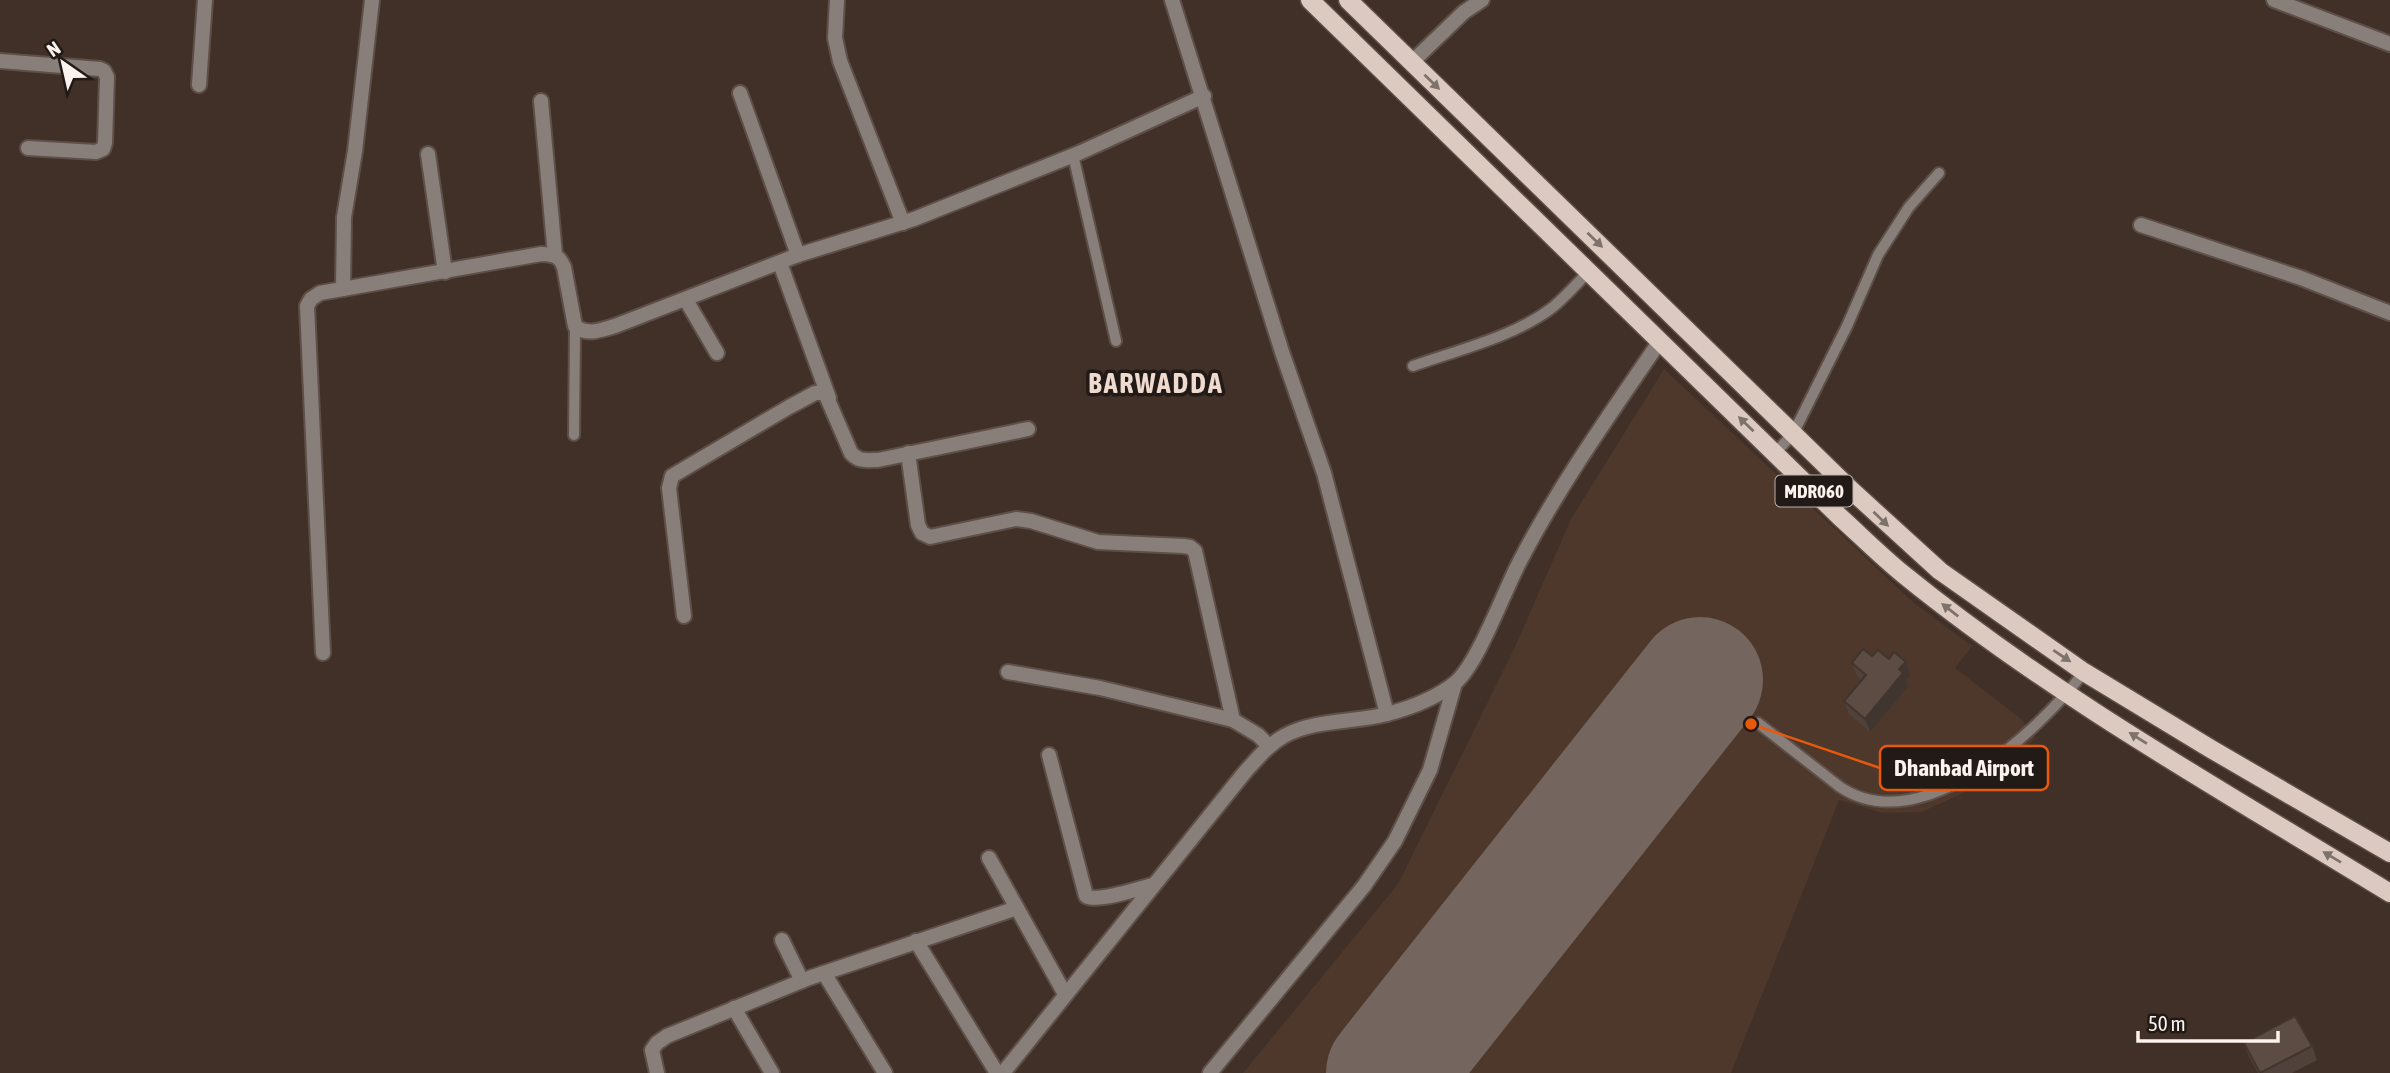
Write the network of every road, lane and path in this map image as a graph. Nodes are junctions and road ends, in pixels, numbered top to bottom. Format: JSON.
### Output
{"nodes":[{"id":1,"x":205,"y":0,"type":"edge"},
{"id":2,"x":372,"y":0,"type":"edge"},
{"id":3,"x":837,"y":0,"type":"edge"},
{"id":4,"x":1172,"y":0,"type":"edge"},
{"id":5,"x":1310,"y":0,"type":"edge"},
{"id":6,"x":1348,"y":0,"type":"edge"},
{"id":7,"x":1482,"y":0,"type":"edge"},
{"id":8,"x":2274,"y":0,"type":"edge"},
{"id":9,"x":2390,"y":44,"type":"edge"},
{"id":10,"x":0,"y":61,"type":"edge"},
{"id":11,"x":1411,"y":63,"type":"junction"},
{"id":12,"x":199,"y":85,"type":"dead end"},
{"id":13,"x":740,"y":93,"type":"dead end"},
{"id":14,"x":1204,"y":96,"type":"junction"},
{"id":15,"x":541,"y":101,"type":"dead end"},
{"id":16,"x":28,"y":148,"type":"dead end"},
{"id":17,"x":428,"y":154,"type":"dead end"},
{"id":18,"x":1073,"y":155,"type":"junction"},
{"id":19,"x":1939,"y":173,"type":"dead end"},
{"id":20,"x":903,"y":223,"type":"junction"},
{"id":21,"x":2141,"y":225,"type":"dead end"},
{"id":22,"x":555,"y":255,"type":"junction"},
{"id":23,"x":798,"y":255,"type":"junction"},
{"id":24,"x":780,"y":262,"type":"junction"},
{"id":25,"x":445,"y":272,"type":"junction"},
{"id":26,"x":1588,"y":272,"type":"junction"},
{"id":27,"x":343,"y":289,"type":"junction"},
{"id":28,"x":686,"y":300,"type":"junction"},
{"id":29,"x":2390,"y":313,"type":"edge"},
{"id":30,"x":575,"y":326,"type":"junction"},
{"id":31,"x":1116,"y":341,"type":"dead end"},
{"id":32,"x":1660,"y":341,"type":"junction"},
{"id":33,"x":718,"y":353,"type":"dead end"},
{"id":34,"x":1413,"y":366,"type":"dead end"},
{"id":35,"x":829,"y":398,"type":"junction"},
{"id":36,"x":1028,"y":429,"type":"dead end"},
{"id":37,"x":1793,"y":434,"type":"junction"},
{"id":38,"x":574,"y":435,"type":"dead end"},
{"id":39,"x":908,"y":453,"type":"junction"},
{"id":40,"x":1775,"y":453,"type":"junction"},
{"id":41,"x":684,"y":615,"type":"dead end"},
{"id":42,"x":323,"y":653,"type":"dead end"},
{"id":43,"x":1008,"y":672,"type":"dead end"},
{"id":44,"x":2084,"y":672,"type":"junction"},
{"id":45,"x":1455,"y":683,"type":"junction"},
{"id":46,"x":2067,"y":694,"type":"junction"},
{"id":47,"x":1387,"y":714,"type":"junction"},
{"id":48,"x":1233,"y":720,"type":"junction"},
{"id":49,"x":1758,"y":723,"type":"dead end"},
{"id":50,"x":1269,"y":746,"type":"junction"},
{"id":51,"x":1049,"y":755,"type":"dead end"},
{"id":52,"x":2390,"y":853,"type":"edge"},
{"id":53,"x":989,"y":858,"type":"dead end"},
{"id":54,"x":1153,"y":885,"type":"junction"},
{"id":55,"x":2390,"y":893,"type":"edge"},
{"id":56,"x":1017,"y":908,"type":"junction"},
{"id":57,"x":782,"y":940,"type":"dead end"},
{"id":58,"x":916,"y":941,"type":"junction"},
{"id":59,"x":824,"y":973,"type":"junction"},
{"id":60,"x":802,"y":981,"type":"junction"},
{"id":61,"x":1065,"y":994,"type":"junction"},
{"id":62,"x":734,"y":1008,"type":"junction"},
{"id":63,"x":657,"y":1073,"type":"edge"},
{"id":64,"x":772,"y":1073,"type":"edge"},
{"id":65,"x":885,"y":1073,"type":"edge"},
{"id":66,"x":997,"y":1073,"type":"edge"},
{"id":67,"x":1003,"y":1073,"type":"edge"},
{"id":68,"x":1210,"y":1073,"type":"edge"}],
"edges":[{"from":1,"to":12,"type":"street"},
{"from":2,"to":27,"type":"street"},
{"from":3,"to":20,"type":"street"},
{"from":4,"to":14,"type":"street"},
{"from":5,"to":26,"type":"main road","number":"MDR060"},
{"from":6,"to":11,"type":"main road","number":"MDR060"},
{"from":7,"to":11,"type":"street"},
{"from":8,"to":9,"type":"street"},
{"from":10,"to":16,"type":"street"},
{"from":11,"to":37,"type":"main road","number":"MDR060","one_way":true},
{"from":13,"to":23,"type":"street"},
{"from":14,"to":18,"type":"street"},
{"from":14,"to":47,"type":"street"},
{"from":15,"to":22,"type":"street"},
{"from":17,"to":25,"type":"street"},
{"from":18,"to":20,"type":"street"},
{"from":18,"to":31,"type":"lane"},
{"from":19,"to":37,"type":"lane"},
{"from":20,"to":23,"type":"street"},
{"from":21,"to":29,"type":"street"},
{"from":22,"to":25,"type":"street"},
{"from":22,"to":30,"type":"street"},
{"from":23,"to":24,"type":"street"},
{"from":24,"to":28,"type":"street"},
{"from":24,"to":35,"type":"street"},
{"from":25,"to":27,"type":"street"},
{"from":26,"to":32,"type":"main road","number":"MDR060"},
{"from":26,"to":34,"type":"lane"},
{"from":27,"to":42,"type":"street"},
{"from":28,"to":30,"type":"street"},
{"from":28,"to":33,"type":"street"},
{"from":30,"to":38,"type":"lane"},
{"from":40,"to":32,"type":"main road","number":"MDR060","one_way":true},
{"from":32,"to":45,"type":"street"},
{"from":35,"to":39,"type":"street"},
{"from":35,"to":41,"type":"street"},
{"from":36,"to":39,"type":"street"},
{"from":37,"to":40,"type":"lane"},
{"from":37,"to":44,"type":"main road","number":"MDR060","one_way":true},
{"from":39,"to":48,"type":"street"},
{"from":46,"to":40,"type":"main road","number":"MDR060","one_way":true},
{"from":43,"to":48,"type":"street"},
{"from":44,"to":46,"type":"lane"},
{"from":44,"to":52,"type":"main road","number":"MDR060"},
{"from":45,"to":47,"type":"street"},
{"from":45,"to":68,"type":"street"},
{"from":46,"to":49,"type":"lane"},
{"from":55,"to":46,"type":"main road","number":"MDR060","one_way":true},
{"from":47,"to":50,"type":"street"},
{"from":48,"to":50,"type":"street"},
{"from":50,"to":54,"type":"street"},
{"from":51,"to":54,"type":"street"},
{"from":53,"to":56,"type":"street"},
{"from":54,"to":61,"type":"street"},
{"from":56,"to":58,"type":"street"},
{"from":56,"to":61,"type":"street"},
{"from":57,"to":60,"type":"street"},
{"from":58,"to":59,"type":"street"},
{"from":58,"to":66,"type":"street"},
{"from":59,"to":60,"type":"street"},
{"from":59,"to":65,"type":"street"},
{"from":60,"to":62,"type":"street"},
{"from":61,"to":67,"type":"street"},
{"from":62,"to":63,"type":"street"},
{"from":62,"to":64,"type":"street"}]}
